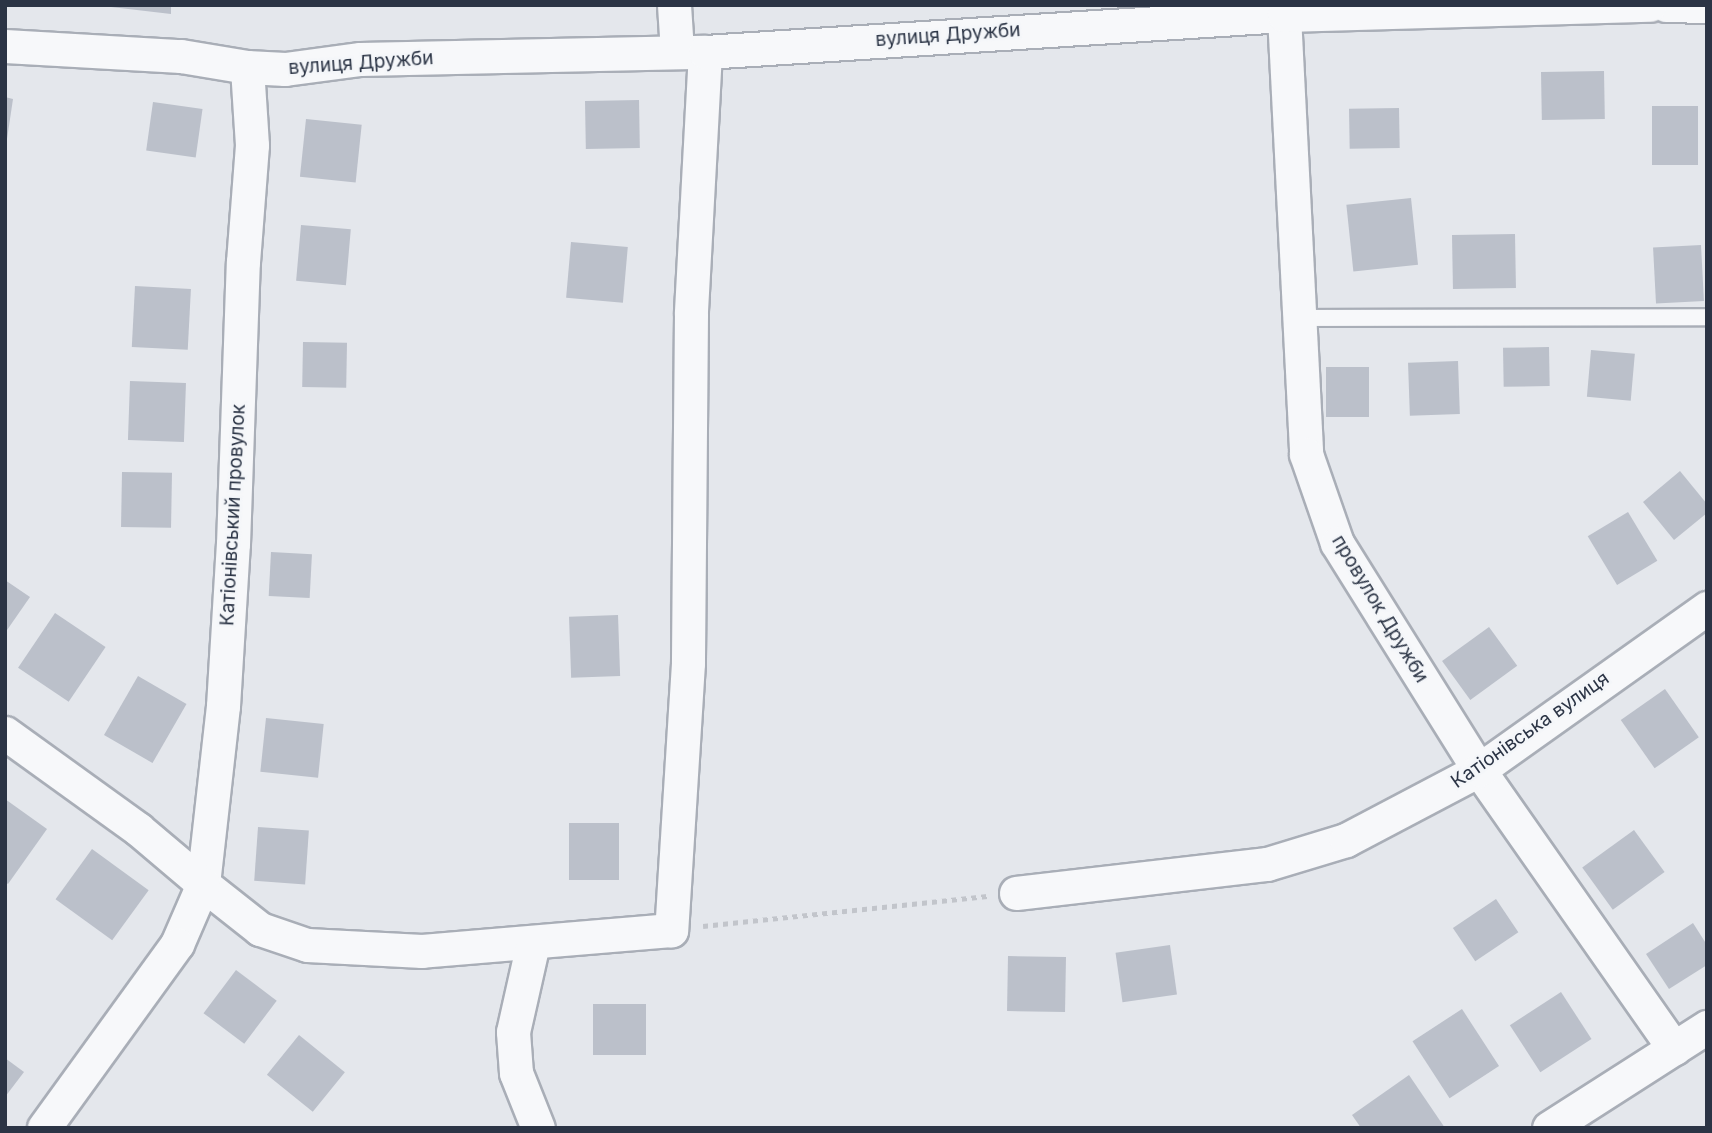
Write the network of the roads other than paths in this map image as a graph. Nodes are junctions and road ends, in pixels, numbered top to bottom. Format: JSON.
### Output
{"nodes":[{"id":1,"x":674,"y":5,"type":"edge"},
{"id":2,"x":1650,"y":5,"type":"edge"},
{"id":3,"x":1666,"y":5,"type":"edge"},
{"id":4,"x":1707,"y":6,"type":"edge"},
{"id":5,"x":1284,"y":15,"type":"junction"},
{"id":6,"x":5,"y":46,"type":"edge"},
{"id":7,"x":691,"y":52,"type":"junction"},
{"id":8,"x":247,"y":67,"type":"junction"},
{"id":9,"x":1707,"y":317,"type":"edge"},
{"id":10,"x":1297,"y":318,"type":"junction"},
{"id":11,"x":1707,"y":608,"type":"edge"},
{"id":12,"x":5,"y":733,"type":"edge"},
{"id":13,"x":1479,"y":770,"type":"junction"},
{"id":14,"x":203,"y":884,"type":"junction"},
{"id":15,"x":1016,"y":893,"type":"road end"},
{"id":16,"x":533,"y":943,"type":"junction"},
{"id":17,"x":1707,"y":1027,"type":"edge"},
{"id":18,"x":1674,"y":1049,"type":"junction"},
{"id":19,"x":44,"y":1128,"type":"edge"},
{"id":20,"x":538,"y":1128,"type":"edge"},
{"id":21,"x":1549,"y":1128,"type":"edge"}],
"edges":[{"from":1,"to":7,"type":"street"},
{"from":2,"to":5,"type":"street","name":"вулиця Дружби"},
{"from":3,"to":4,"type":"street"},
{"from":5,"to":7,"type":"street","name":"вулиця Дружби"},
{"from":5,"to":10,"type":"street","name":"провулок Дружби"},
{"from":6,"to":8,"type":"street","name":"вулиця Дружби"},
{"from":7,"to":8,"type":"street","name":"вулиця Дружби"},
{"from":7,"to":16,"type":"street"},
{"from":8,"to":14,"type":"street","name":"Катіонівський провулок"},
{"from":9,"to":10,"type":"lane"},
{"from":10,"to":13,"type":"street","name":"провулок Дружби"},
{"from":11,"to":13,"type":"street","name":"Катіонівська вулиця"},
{"from":12,"to":14,"type":"street"},
{"from":13,"to":15,"type":"street","name":"Катіонівська вулиця"},
{"from":13,"to":18,"type":"street","name":"провулок Дружби"},
{"from":14,"to":16,"type":"street"},
{"from":14,"to":19,"type":"street","name":"Катіонівський провулок"},
{"from":16,"to":20,"type":"street"},
{"from":17,"to":18,"type":"street"},
{"from":18,"to":21,"type":"street"}]}
